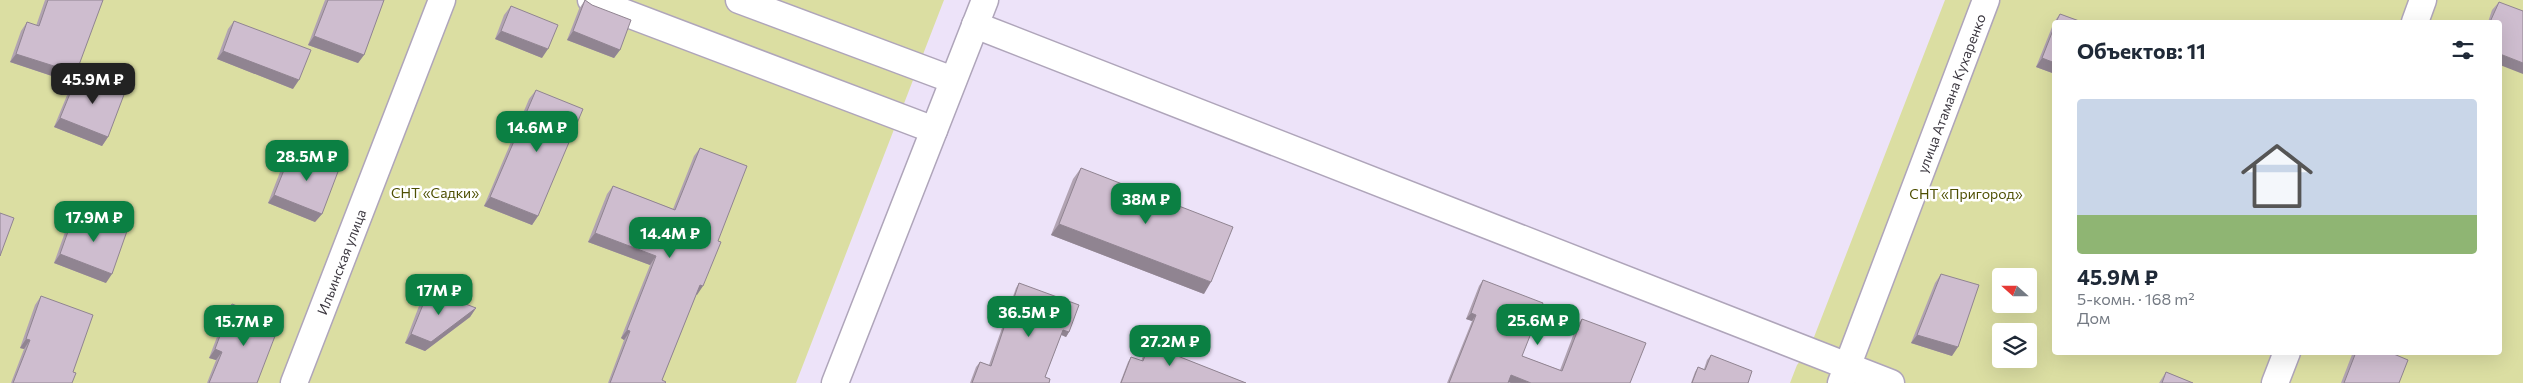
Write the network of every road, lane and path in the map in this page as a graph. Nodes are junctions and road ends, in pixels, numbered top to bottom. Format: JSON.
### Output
{"nodes":[{"id":1,"x":442,"y":0,"type":"edge"},
{"id":2,"x":591,"y":0,"type":"edge"},
{"id":3,"x":739,"y":0,"type":"edge"},
{"id":4,"x":985,"y":0,"type":"edge"},
{"id":5,"x":1986,"y":0,"type":"edge"},
{"id":6,"x":2424,"y":0,"type":"edge"},
{"id":7,"x":2416,"y":20,"type":"edge"},
{"id":8,"x":975,"y":25,"type":"junction"},
{"id":9,"x":953,"y":80,"type":"junction"},
{"id":10,"x":934,"y":130,"type":"junction"},
{"id":11,"x":2286,"y":355,"type":"edge"},
{"id":12,"x":1844,"y":374,"type":"edge"},
{"id":13,"x":294,"y":383,"type":"edge"},
{"id":14,"x":835,"y":383,"type":"edge"},
{"id":15,"x":1891,"y":383,"type":"edge"},
{"id":16,"x":2275,"y":383,"type":"edge"}],
"edges":[{"from":1,"to":13,"type":"street","name":"Ильинская улица"},
{"from":2,"to":10,"type":"street"},
{"from":3,"to":9,"type":"street"},
{"from":4,"to":8,"type":"street"},
{"from":5,"to":12,"type":"street","name":"улица Атамана Кухаренко"},
{"from":6,"to":7,"type":"street"},
{"from":8,"to":9,"type":"street"},
{"from":8,"to":12,"type":"street"},
{"from":9,"to":10,"type":"street"},
{"from":10,"to":14,"type":"street"},
{"from":11,"to":16,"type":"street"},
{"from":12,"to":15,"type":"street"}]}
